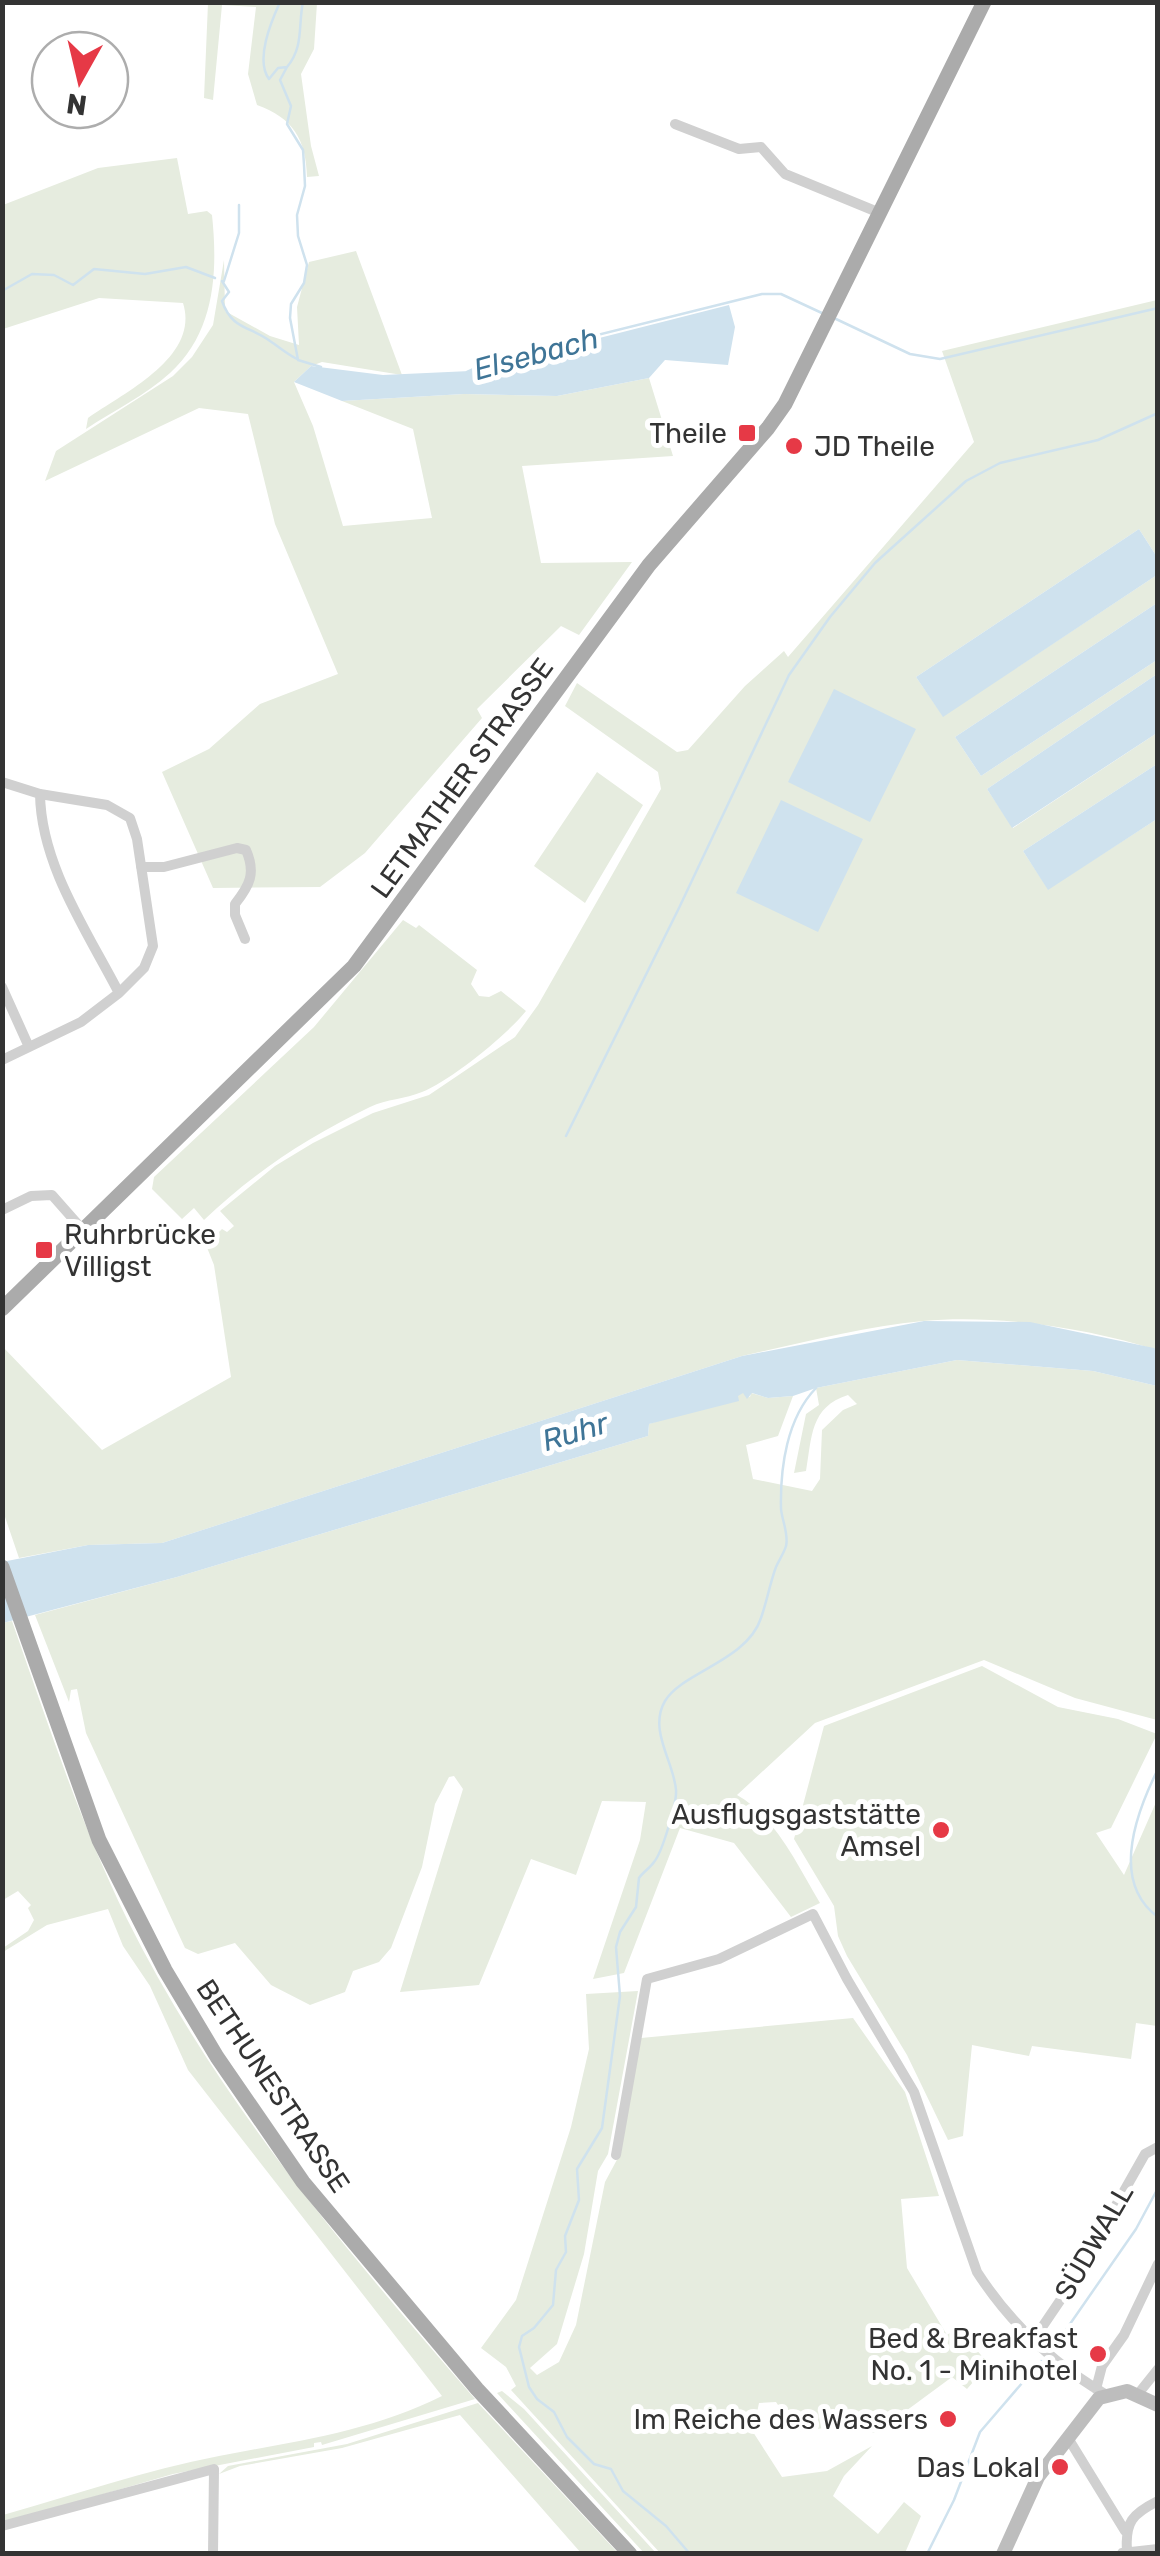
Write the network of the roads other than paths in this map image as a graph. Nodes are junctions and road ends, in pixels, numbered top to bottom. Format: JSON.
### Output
{"nodes":[{"id":1,"x":984,"y":2,"type":"edge"},
{"id":2,"x":674,"y":124,"type":"dead end"},
{"id":3,"x":880,"y":213,"type":"junction"},
{"id":4,"x":2,"y":782,"type":"edge"},
{"id":5,"x":40,"y":794,"type":"junction"},
{"id":6,"x":141,"y":866,"type":"junction"},
{"id":7,"x":246,"y":939,"type":"dead end"},
{"id":8,"x":2,"y":988,"type":"edge"},
{"id":9,"x":119,"y":993,"type":"junction"},
{"id":10,"x":29,"y":1047,"type":"junction"},
{"id":11,"x":2,"y":1060,"type":"edge"},
{"id":12,"x":2,"y":1210,"type":"edge"},
{"id":13,"x":82,"y":1229,"type":"junction"},
{"id":14,"x":2,"y":1309,"type":"edge"},
{"id":15,"x":2,"y":1567,"type":"edge"},
{"id":16,"x":1158,"y":2147,"type":"edge"},
{"id":17,"x":616,"y":2155,"type":"dead end"},
{"id":18,"x":1158,"y":2264,"type":"edge"},
{"id":19,"x":1032,"y":2342,"type":"junction"},
{"id":20,"x":1158,"y":2370,"type":"edge"},
{"id":21,"x":1100,"y":2392,"type":"junction"},
{"id":22,"x":1138,"y":2394,"type":"junction"},
{"id":23,"x":1158,"y":2405,"type":"edge"},
{"id":24,"x":1068,"y":2438,"type":"junction"},
{"id":25,"x":1158,"y":2501,"type":"edge"},
{"id":26,"x":2,"y":2526,"type":"edge"},
{"id":27,"x":1125,"y":2531,"type":"junction"},
{"id":28,"x":1158,"y":2549,"type":"edge"},
{"id":29,"x":1124,"y":2552,"type":"edge"},
{"id":30,"x":213,"y":2554,"type":"edge"},
{"id":31,"x":630,"y":2554,"type":"edge"},
{"id":32,"x":1002,"y":2554,"type":"edge"}],
"edges":[{"from":1,"to":3,"type":"main road","name":"LETMATHER STRASSE"},
{"from":2,"to":3,"type":"street"},
{"from":3,"to":13,"type":"main road","name":"LETMATHER STRASSE"},
{"from":4,"to":5,"type":"street"},
{"from":5,"to":6,"type":"street"},
{"from":5,"to":9,"type":"street"},
{"from":6,"to":7,"type":"street"},
{"from":6,"to":9,"type":"street"},
{"from":8,"to":10,"type":"street"},
{"from":9,"to":10,"type":"street"},
{"from":10,"to":11,"type":"street"},
{"from":12,"to":13,"type":"street"},
{"from":13,"to":14,"type":"main road","name":"LETMATHER STRASSE"},
{"from":15,"to":31,"type":"main road","name":"BETHUNESTRASSE"},
{"from":16,"to":19,"type":"street","name":"SÜDWALL"},
{"from":17,"to":19,"type":"street"},
{"from":18,"to":21,"type":"street"},
{"from":19,"to":21,"type":"street"},
{"from":20,"to":22,"type":"street"},
{"from":21,"to":22,"type":"street"},
{"from":21,"to":24,"type":"street"},
{"from":22,"to":23,"type":"street"},
{"from":24,"to":27,"type":"street"},
{"from":24,"to":32,"type":"street"},
{"from":25,"to":27,"type":"street"},
{"from":26,"to":30,"type":"street"},
{"from":27,"to":29,"type":"street"},
{"from":28,"to":29,"type":"street"}]}
